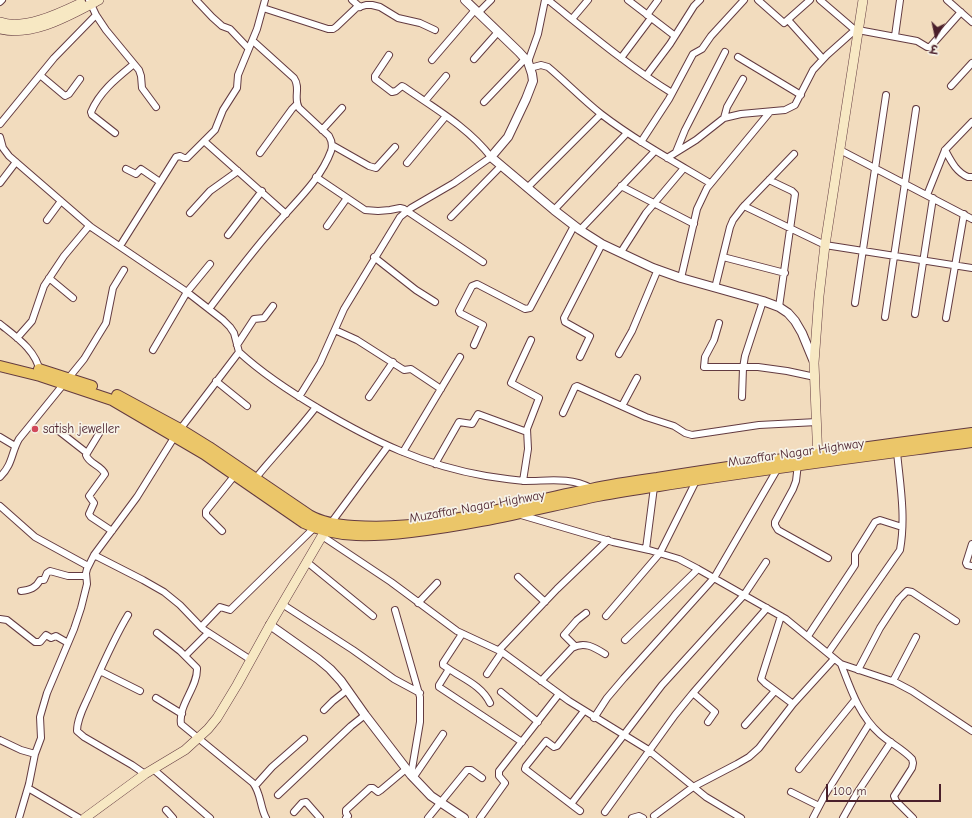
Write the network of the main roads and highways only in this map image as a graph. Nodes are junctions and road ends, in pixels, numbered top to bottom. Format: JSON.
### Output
{"nodes":[{"id":1,"x":863,"y":0,"type":"edge"},
{"id":2,"x":92,"y":1,"type":"edge"},
{"id":3,"x":0,"y":22,"type":"edge"},
{"id":4,"x":0,"y":30,"type":"edge"},
{"id":5,"x":0,"y":360,"type":"edge"},
{"id":6,"x":0,"y":366,"type":"edge"},
{"id":7,"x":40,"y":372,"type":"junction"},
{"id":8,"x":177,"y":433,"type":"junction"},
{"id":9,"x":972,"y":434,"type":"edge"},
{"id":10,"x":972,"y":442,"type":"edge"},
{"id":11,"x":818,"y":458,"type":"junction"},
{"id":12,"x":798,"y":461,"type":"junction"},
{"id":13,"x":326,"y":530,"type":"junction"},
{"id":14,"x":85,"y":818,"type":"edge"}],
"edges":[{"from":1,"to":11,"type":"main road"},
{"from":2,"to":3,"type":"main road"},
{"from":2,"to":4,"type":"main road"},
{"from":5,"to":7,"type":"main road","name":"Muzaffar Nagar Highway"},
{"from":6,"to":7,"type":"main road","name":"Muzaffar Nagar Highway"},
{"from":7,"to":8,"type":"main road","name":"Muzaffar Nagar Highway"},
{"from":8,"to":13,"type":"main road","name":"Muzaffar Nagar Highway"},
{"from":8,"to":13,"type":"main road","name":"Muzaffar Nagar Highway"},
{"from":9,"to":11,"type":"main road","name":"Muzaffar Nagar Highway"},
{"from":10,"to":11,"type":"main road","name":"Muzaffar Nagar Highway"},
{"from":11,"to":12,"type":"main road","name":"Muzaffar Nagar Highway"},
{"from":12,"to":13,"type":"main road","name":"Muzaffar Nagar Highway"},
{"from":12,"to":13,"type":"main road","name":"Muzaffar Nagar Highway"},
{"from":13,"to":14,"type":"main road"}]}
